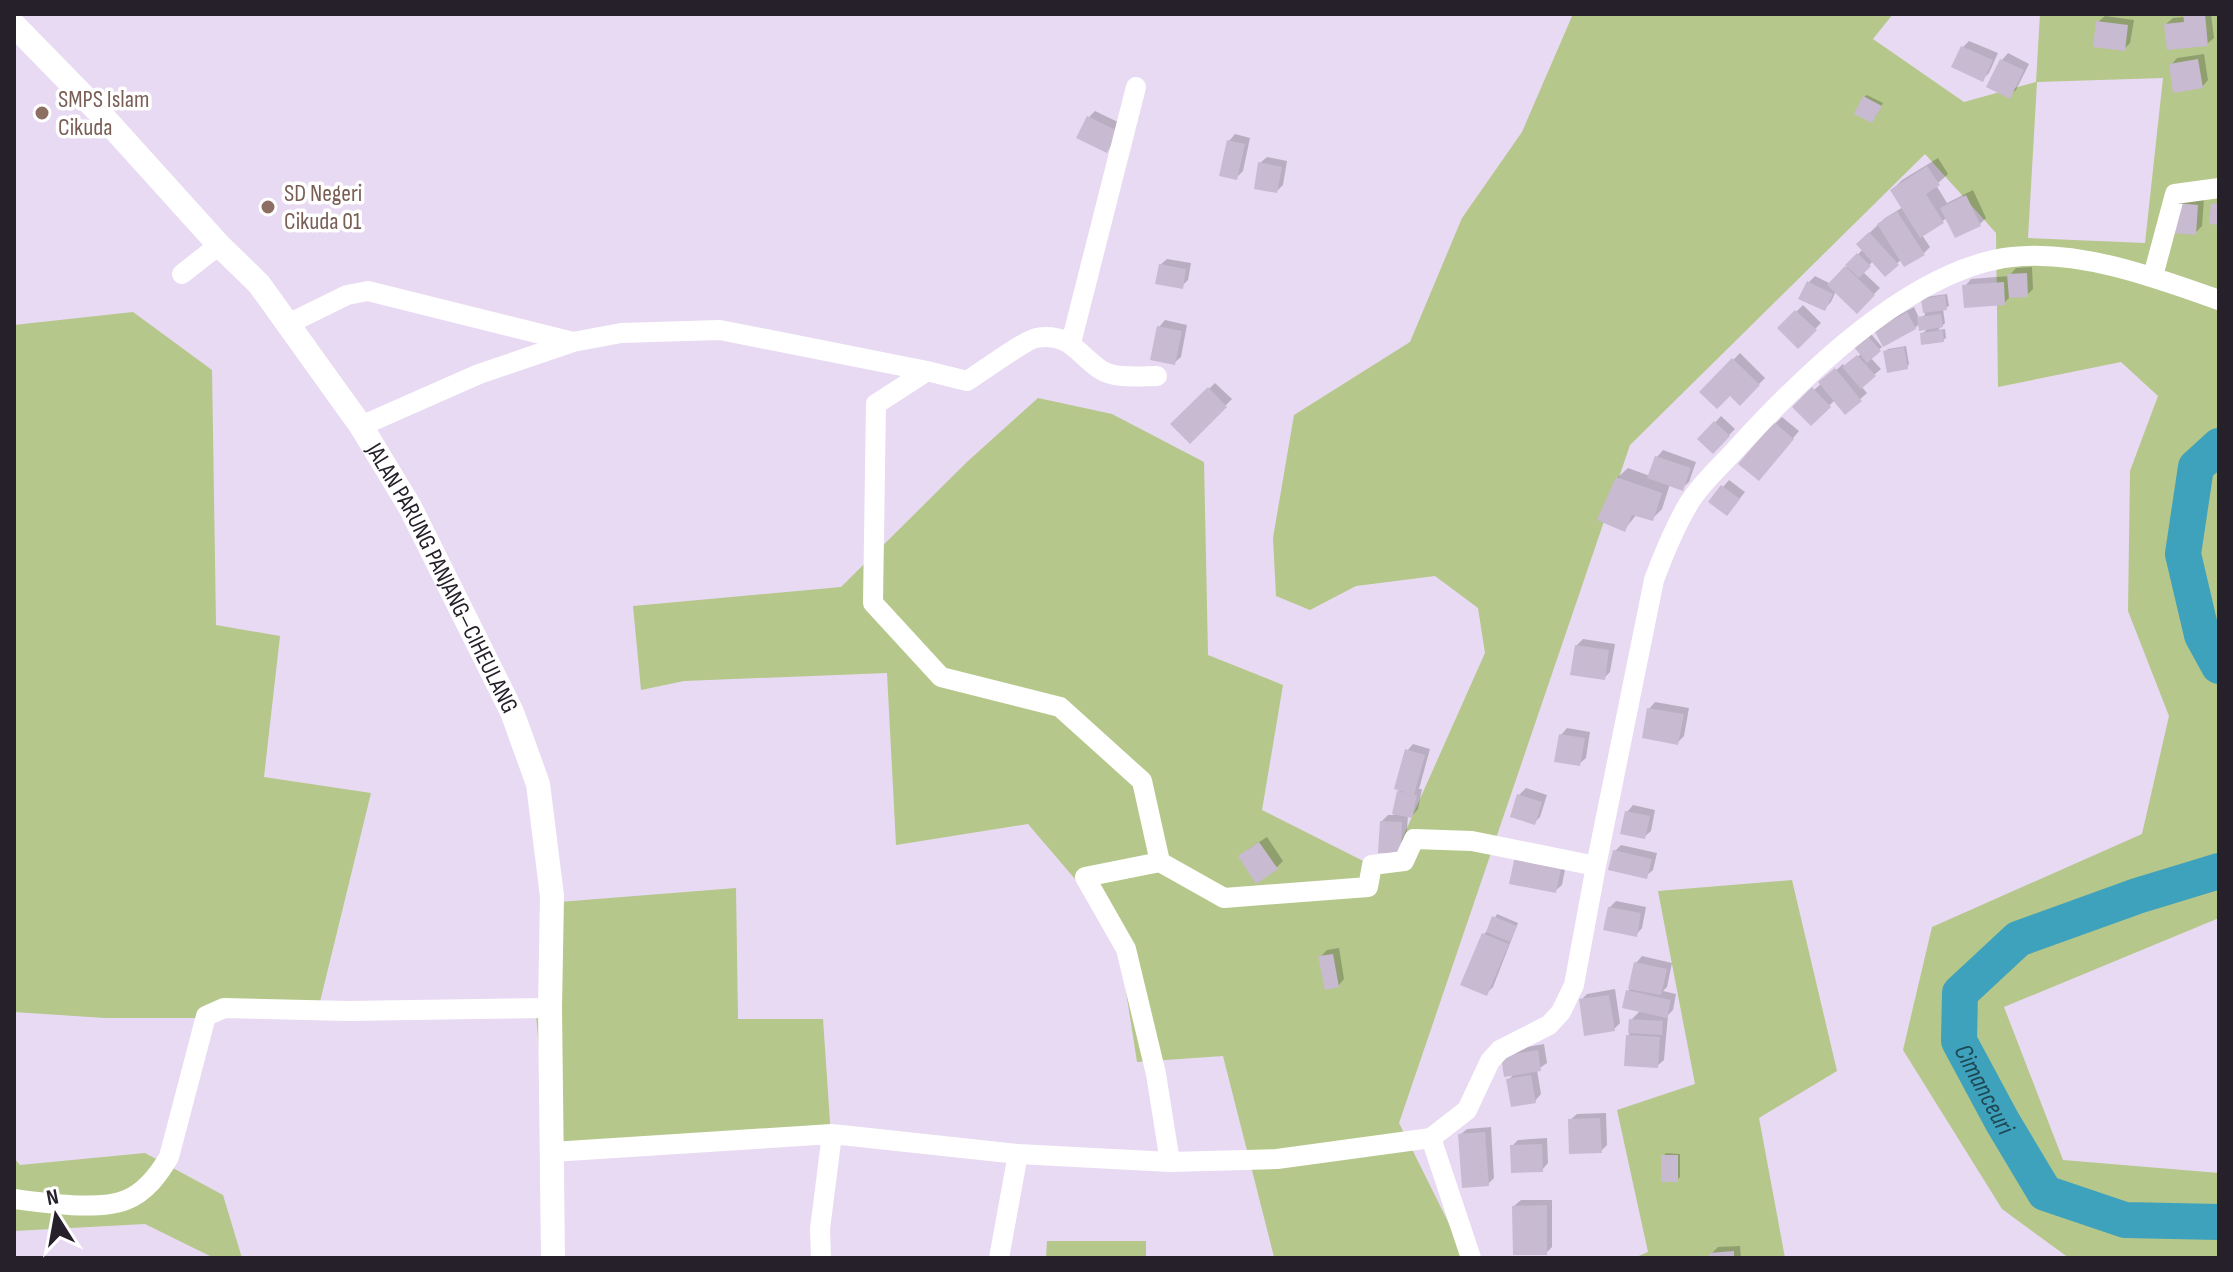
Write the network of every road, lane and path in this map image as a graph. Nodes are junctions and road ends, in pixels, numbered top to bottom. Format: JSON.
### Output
{"nodes":[{"id":1,"x":14,"y":25,"type":"edge"},
{"id":2,"x":1136,"y":87,"type":"dead end"},
{"id":3,"x":2219,"y":188,"type":"edge"},
{"id":4,"x":219,"y":245,"type":"junction"},
{"id":5,"x":182,"y":274,"type":"dead end"},
{"id":6,"x":2153,"y":276,"type":"junction"},
{"id":7,"x":2219,"y":300,"type":"edge"},
{"id":8,"x":288,"y":324,"type":"junction"},
{"id":9,"x":573,"y":342,"type":"junction"},
{"id":10,"x":1071,"y":343,"type":"junction"},
{"id":11,"x":927,"y":371,"type":"junction"},
{"id":12,"x":1157,"y":376,"type":"dead end"},
{"id":13,"x":361,"y":426,"type":"junction"},
{"id":14,"x":1160,"y":862,"type":"junction"},
{"id":15,"x":1596,"y":866,"type":"junction"},
{"id":16,"x":550,"y":1008,"type":"junction"},
{"id":17,"x":832,"y":1134,"type":"junction"},
{"id":18,"x":1431,"y":1138,"type":"junction"},
{"id":19,"x":552,"y":1152,"type":"junction"},
{"id":20,"x":1018,"y":1154,"type":"junction"},
{"id":21,"x":1170,"y":1162,"type":"junction"},
{"id":22,"x":14,"y":1199,"type":"edge"},
{"id":23,"x":553,"y":1258,"type":"edge"},
{"id":24,"x":821,"y":1258,"type":"edge"},
{"id":25,"x":999,"y":1258,"type":"edge"},
{"id":26,"x":1471,"y":1258,"type":"edge"}],
"edges":[{"from":1,"to":4,"type":"street","name":"JALAN PARUNG PANJANG–CIHEULANG"},
{"from":2,"to":10,"type":"street"},
{"from":3,"to":6,"type":"street"},
{"from":4,"to":5,"type":"street"},
{"from":4,"to":8,"type":"street","name":"JALAN PARUNG PANJANG–CIHEULANG"},
{"from":6,"to":7,"type":"street"},
{"from":6,"to":15,"type":"street"},
{"from":8,"to":9,"type":"street"},
{"from":8,"to":13,"type":"street","name":"JALAN PARUNG PANJANG–CIHEULANG"},
{"from":9,"to":11,"type":"street"},
{"from":9,"to":13,"type":"street"},
{"from":10,"to":11,"type":"street"},
{"from":10,"to":12,"type":"street"},
{"from":11,"to":14,"type":"street"},
{"from":13,"to":16,"type":"street","name":"JALAN PARUNG PANJANG–CIHEULANG"},
{"from":14,"to":15,"type":"street"},
{"from":14,"to":21,"type":"street"},
{"from":15,"to":18,"type":"street"},
{"from":16,"to":19,"type":"street","name":"JALAN PARUNG PANJANG–CIHEULANG"},
{"from":16,"to":22,"type":"street"},
{"from":17,"to":19,"type":"street"},
{"from":17,"to":20,"type":"street"},
{"from":17,"to":24,"type":"street"},
{"from":18,"to":21,"type":"street"},
{"from":18,"to":26,"type":"street"},
{"from":19,"to":23,"type":"street","name":"JALAN PARUNG PANJANG–CIHEULANG"},
{"from":20,"to":21,"type":"street"},
{"from":20,"to":25,"type":"street"}]}
